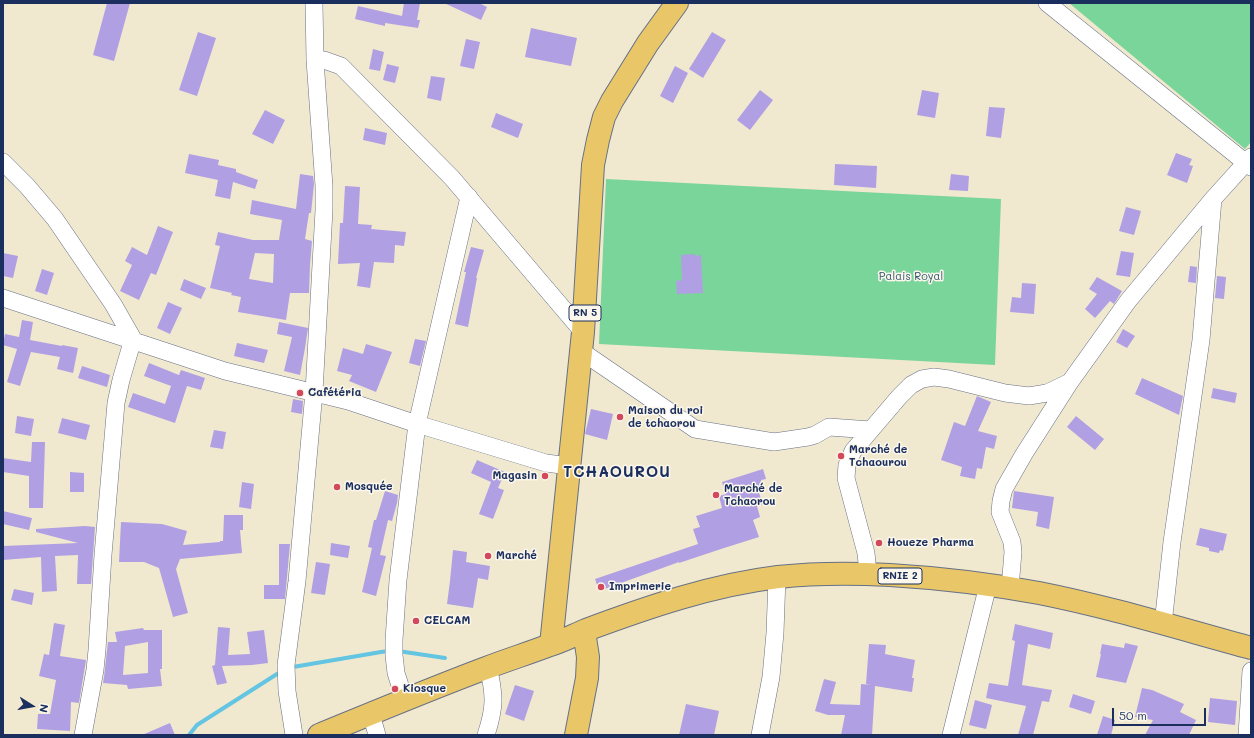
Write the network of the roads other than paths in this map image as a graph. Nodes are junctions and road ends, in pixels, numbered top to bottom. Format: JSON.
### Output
{"nodes":[{"id":1,"x":314,"y":3,"type":"edge"},
{"id":2,"x":677,"y":3,"type":"edge"},
{"id":3,"x":1047,"y":3,"type":"edge"},
{"id":4,"x":315,"y":60,"type":"junction"},
{"id":5,"x":3,"y":162,"type":"edge"},
{"id":6,"x":1249,"y":162,"type":"edge"},
{"id":7,"x":469,"y":197,"type":"junction"},
{"id":8,"x":1213,"y":199,"type":"junction"},
{"id":9,"x":3,"y":298,"type":"edge"},
{"id":10,"x":133,"y":340,"type":"junction"},
{"id":11,"x":582,"y":342,"type":"junction"},
{"id":12,"x":1070,"y":382,"type":"junction"},
{"id":13,"x":314,"y":392,"type":"junction"},
{"id":14,"x":417,"y":424,"type":"junction"},
{"id":15,"x":871,"y":430,"type":"junction"},
{"id":16,"x":569,"y":466,"type":"junction"},
{"id":17,"x":867,"y":574,"type":"junction"},
{"id":18,"x":776,"y":577,"type":"junction"},
{"id":19,"x":988,"y":585,"type":"junction"},
{"id":20,"x":1010,"y":588,"type":"junction"},
{"id":21,"x":1163,"y":624,"type":"junction"},
{"id":22,"x":584,"y":631,"type":"junction"},
{"id":23,"x":551,"y":645,"type":"junction"},
{"id":24,"x":1251,"y":648,"type":"edge"},
{"id":25,"x":488,"y":667,"type":"junction"},
{"id":26,"x":1251,"y":671,"type":"edge"},
{"id":27,"x":406,"y":700,"type":"junction"},
{"id":28,"x":371,"y":714,"type":"junction"},
{"id":29,"x":83,"y":735,"type":"edge"},
{"id":30,"x":294,"y":735,"type":"edge"},
{"id":31,"x":319,"y":735,"type":"edge"},
{"id":32,"x":377,"y":735,"type":"edge"},
{"id":33,"x":486,"y":735,"type":"edge"},
{"id":34,"x":576,"y":735,"type":"edge"},
{"id":35,"x":760,"y":735,"type":"edge"},
{"id":36,"x":951,"y":735,"type":"edge"},
{"id":37,"x":1246,"y":735,"type":"edge"}],
"edges":[{"from":1,"to":4,"type":"street"},
{"from":2,"to":11,"type":"main road","number":"RN 5"},
{"from":3,"to":6,"type":"street"},
{"from":4,"to":7,"type":"street"},
{"from":4,"to":13,"type":"street"},
{"from":5,"to":10,"type":"street"},
{"from":6,"to":8,"type":"street"},
{"from":7,"to":11,"type":"street"},
{"from":7,"to":14,"type":"street"},
{"from":8,"to":12,"type":"street"},
{"from":8,"to":21,"type":"street"},
{"from":9,"to":10,"type":"street"},
{"from":10,"to":13,"type":"street"},
{"from":10,"to":29,"type":"street"},
{"from":11,"to":15,"type":"street"},
{"from":11,"to":16,"type":"main road","number":"RN 5"},
{"from":12,"to":15,"type":"street"},
{"from":12,"to":20,"type":"street"},
{"from":13,"to":14,"type":"street"},
{"from":13,"to":30,"type":"street"},
{"from":14,"to":16,"type":"street"},
{"from":14,"to":27,"type":"street"},
{"from":15,"to":17,"type":"street"},
{"from":16,"to":23,"type":"main road","number":"RN 5"},
{"from":17,"to":18,"type":"main road","number":"RNIE 2"},
{"from":17,"to":19,"type":"main road","number":"RNIE 2"},
{"from":18,"to":22,"type":"main road","number":"RNIE 2"},
{"from":18,"to":35,"type":"street"},
{"from":19,"to":20,"type":"main road","number":"RNIE 2"},
{"from":19,"to":36,"type":"street"},
{"from":20,"to":21,"type":"main road","number":"RNIE 2"},
{"from":21,"to":24,"type":"main road","number":"RNIE 2"},
{"from":22,"to":23,"type":"main road","number":"RNIE 2"},
{"from":22,"to":34,"type":"main road"},
{"from":23,"to":25,"type":"main road","number":"RNIE 2"},
{"from":25,"to":27,"type":"main road","number":"RNIE 2"},
{"from":25,"to":33,"type":"street"},
{"from":26,"to":37,"type":"street"},
{"from":27,"to":28,"type":"main road","number":"RNIE 2"},
{"from":28,"to":31,"type":"main road","number":"RNIE 2"},
{"from":28,"to":32,"type":"street"}]}
